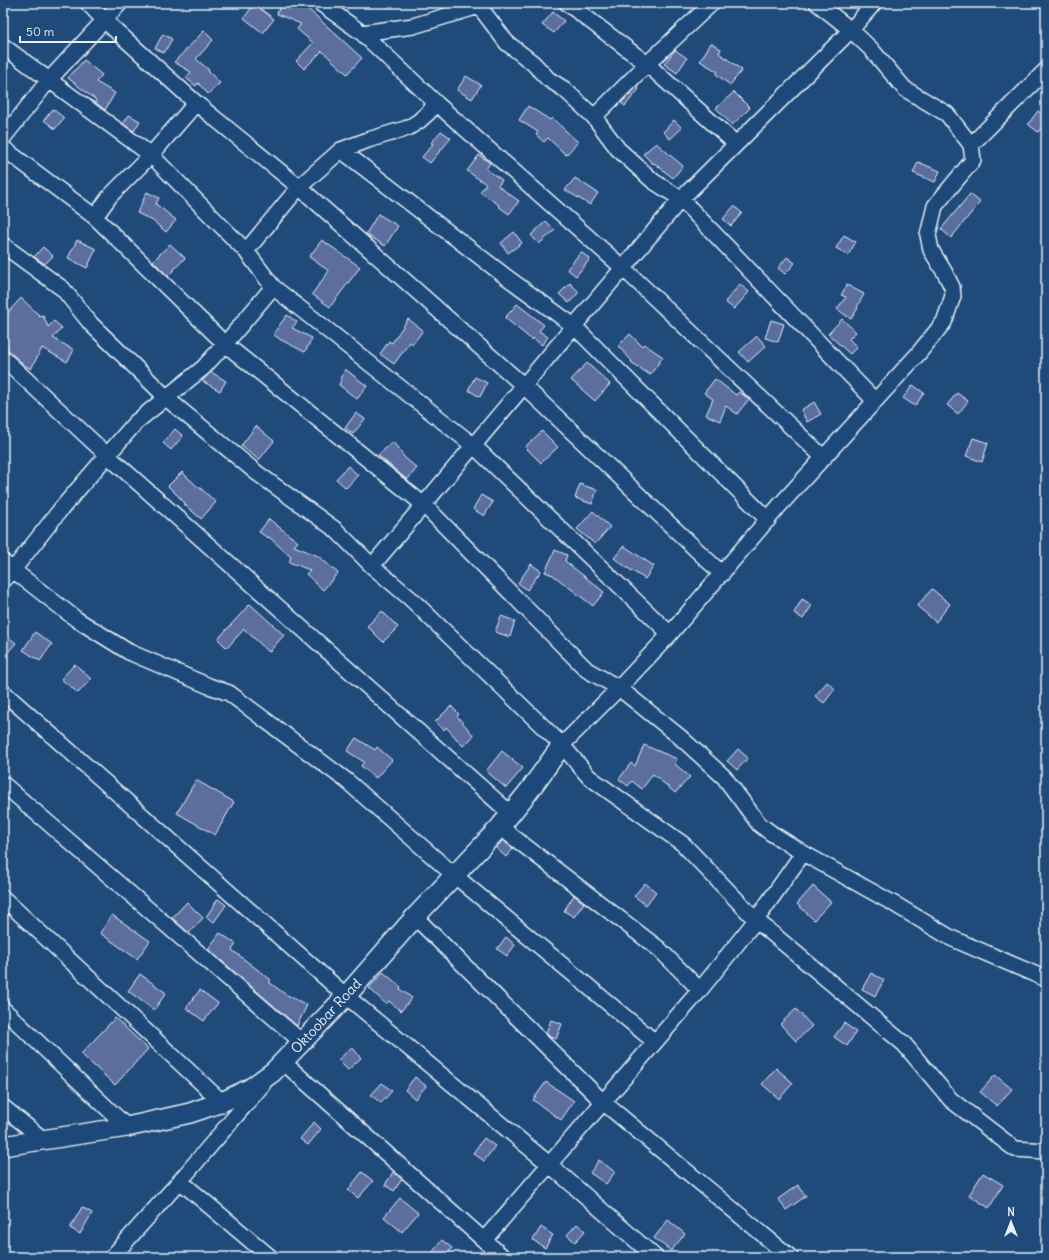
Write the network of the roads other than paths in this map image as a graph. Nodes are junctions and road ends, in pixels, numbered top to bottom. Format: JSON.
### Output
{"nodes":[{"id":1,"x":88,"y":3,"type":"edge"},
{"id":2,"x":120,"y":3,"type":"edge"},
{"id":3,"x":320,"y":3,"type":"edge"},
{"id":4,"x":567,"y":3,"type":"edge"},
{"id":5,"x":712,"y":3,"type":"edge"},
{"id":6,"x":818,"y":3,"type":"edge"},
{"id":7,"x":874,"y":3,"type":"edge"},
{"id":8,"x":484,"y":5,"type":"edge"},
{"id":9,"x":104,"y":20,"type":"junction"},
{"id":10,"x":851,"y":30,"type":"junction"},
{"id":11,"x":362,"y":33,"type":"junction"},
{"id":12,"x":3,"y":46,"type":"edge"},
{"id":13,"x":647,"y":64,"type":"junction"},
{"id":14,"x":1046,"y":70,"type":"edge"},
{"id":15,"x":49,"y":80,"type":"junction"},
{"id":16,"x":196,"y":103,"type":"junction"},
{"id":17,"x":436,"y":103,"type":"junction"},
{"id":18,"x":594,"y":117,"type":"junction"},
{"id":19,"x":3,"y":138,"type":"edge"},
{"id":20,"x":736,"y":144,"type":"junction"},
{"id":21,"x":971,"y":144,"type":"junction"},
{"id":22,"x":3,"y":148,"type":"edge"},
{"id":23,"x":341,"y":150,"type":"junction"},
{"id":24,"x":150,"y":155,"type":"junction"},
{"id":25,"x":299,"y":187,"type":"junction"},
{"id":26,"x":681,"y":199,"type":"junction"},
{"id":27,"x":95,"y":217,"type":"junction"},
{"id":28,"x":3,"y":246,"type":"edge"},
{"id":29,"x":246,"y":251,"type":"junction"},
{"id":30,"x":623,"y":268,"type":"junction"},
{"id":31,"x":273,"y":287,"type":"junction"},
{"id":32,"x":574,"y":326,"type":"junction"},
{"id":33,"x":225,"y":344,"type":"junction"},
{"id":34,"x":3,"y":358,"type":"edge"},
{"id":35,"x":524,"y":386,"type":"junction"},
{"id":36,"x":166,"y":397,"type":"junction"},
{"id":37,"x":875,"y":401,"type":"junction"},
{"id":38,"x":474,"y":446,"type":"junction"},
{"id":39,"x":107,"y":455,"type":"junction"},
{"id":40,"x":824,"y":458,"type":"junction"},
{"id":41,"x":424,"y":505,"type":"junction"},
{"id":42,"x":768,"y":520,"type":"junction"},
{"id":43,"x":372,"y":566,"type":"junction"},
{"id":44,"x":6,"y":571,"type":"edge"},
{"id":45,"x":722,"y":574,"type":"junction"},
{"id":46,"x":670,"y":634,"type":"junction"},
{"id":47,"x":619,"y":688,"type":"junction"},
{"id":48,"x":3,"y":692,"type":"edge"},
{"id":49,"x":562,"y":745,"type":"junction"},
{"id":50,"x":3,"y":784,"type":"edge"},
{"id":51,"x":505,"y":820,"type":"junction"},
{"id":52,"x":803,"y":853,"type":"junction"},
{"id":53,"x":454,"y":875,"type":"junction"},
{"id":54,"x":3,"y":898,"type":"edge"},
{"id":55,"x":415,"y":918,"type":"junction"},
{"id":56,"x":756,"y":920,"type":"junction"},
{"id":57,"x":1046,"y":979,"type":"edge"},
{"id":58,"x":700,"y":990,"type":"junction"},
{"id":59,"x":346,"y":996,"type":"junction"},
{"id":60,"x":3,"y":1009,"type":"edge"},
{"id":61,"x":302,"y":1042,"type":"junction"},
{"id":62,"x":655,"y":1042,"type":"junction"},
{"id":63,"x":278,"y":1067,"type":"junction"},
{"id":64,"x":222,"y":1102,"type":"junction"},
{"id":65,"x":603,"y":1102,"type":"junction"},
{"id":66,"x":3,"y":1107,"type":"edge"},
{"id":67,"x":127,"y":1127,"type":"junction"},
{"id":68,"x":44,"y":1140,"type":"junction"},
{"id":69,"x":3,"y":1146,"type":"edge"},
{"id":70,"x":1046,"y":1151,"type":"edge"},
{"id":71,"x":549,"y":1164,"type":"junction"},
{"id":72,"x":180,"y":1181,"type":"junction"},
{"id":73,"x":484,"y":1240,"type":"junction"},
{"id":74,"x":112,"y":1257,"type":"edge"},
{"id":75,"x":270,"y":1257,"type":"edge"},
{"id":76,"x":503,"y":1257,"type":"edge"},
{"id":77,"x":655,"y":1257,"type":"edge"},
{"id":78,"x":790,"y":1257,"type":"edge"}],
"edges":[{"from":1,"to":9,"type":"street"},
{"from":2,"to":9,"type":"street"},
{"from":3,"to":11,"type":"street"},
{"from":4,"to":13,"type":"street"},
{"from":5,"to":13,"type":"street"},
{"from":6,"to":10,"type":"street"},
{"from":7,"to":10,"type":"street"},
{"from":8,"to":11,"type":"street"},
{"from":8,"to":18,"type":"street"},
{"from":9,"to":15,"type":"street"},
{"from":9,"to":16,"type":"street"},
{"from":10,"to":20,"type":"street"},
{"from":10,"to":21,"type":"street"},
{"from":11,"to":17,"type":"street"},
{"from":12,"to":15,"type":"street"},
{"from":13,"to":18,"type":"street"},
{"from":13,"to":20,"type":"street"},
{"from":14,"to":21,"type":"street"},
{"from":15,"to":19,"type":"street"},
{"from":15,"to":24,"type":"street"},
{"from":16,"to":24,"type":"street"},
{"from":16,"to":25,"type":"street"},
{"from":17,"to":23,"type":"street"},
{"from":17,"to":30,"type":"street"},
{"from":18,"to":26,"type":"street"},
{"from":20,"to":26,"type":"street"},
{"from":21,"to":37,"type":"street"},
{"from":22,"to":27,"type":"street"},
{"from":23,"to":25,"type":"street"},
{"from":23,"to":32,"type":"street"},
{"from":24,"to":27,"type":"street"},
{"from":24,"to":29,"type":"street"},
{"from":25,"to":29,"type":"street"},
{"from":25,"to":35,"type":"street"},
{"from":26,"to":30,"type":"street"},
{"from":26,"to":37,"type":"street"},
{"from":27,"to":33,"type":"street"},
{"from":28,"to":36,"type":"street"},
{"from":29,"to":31,"type":"street"},
{"from":30,"to":32,"type":"street"},
{"from":30,"to":40,"type":"street"},
{"from":31,"to":33,"type":"street"},
{"from":31,"to":38,"type":"street"},
{"from":32,"to":35,"type":"street"},
{"from":32,"to":42,"type":"street"},
{"from":33,"to":36,"type":"street"},
{"from":33,"to":41,"type":"street"},
{"from":34,"to":39,"type":"street"},
{"from":35,"to":38,"type":"street"},
{"from":35,"to":45,"type":"street"},
{"from":36,"to":39,"type":"street"},
{"from":36,"to":43,"type":"street"},
{"from":37,"to":40,"type":"street"},
{"from":38,"to":41,"type":"street"},
{"from":38,"to":46,"type":"street"},
{"from":39,"to":44,"type":"street"},
{"from":39,"to":51,"type":"street"},
{"from":40,"to":42,"type":"street"},
{"from":41,"to":43,"type":"street"},
{"from":41,"to":47,"type":"street"},
{"from":42,"to":45,"type":"street"},
{"from":43,"to":49,"type":"street"},
{"from":44,"to":53,"type":"street"},
{"from":45,"to":46,"type":"street"},
{"from":46,"to":47,"type":"street"},
{"from":47,"to":49,"type":"street"},
{"from":47,"to":52,"type":"street"},
{"from":48,"to":59,"type":"street"},
{"from":49,"to":51,"type":"street","name":"Oktoobar Road"},
{"from":49,"to":56,"type":"street"},
{"from":50,"to":61,"type":"street"},
{"from":51,"to":53,"type":"street","name":"Oktoobar Road"},
{"from":51,"to":58,"type":"street"},
{"from":52,"to":56,"type":"street"},
{"from":52,"to":57,"type":"street"},
{"from":53,"to":55,"type":"street","name":"Oktoobar Road"},
{"from":53,"to":62,"type":"street"},
{"from":54,"to":64,"type":"street"},
{"from":55,"to":59,"type":"street","name":"Oktoobar Road"},
{"from":55,"to":65,"type":"street"},
{"from":56,"to":58,"type":"street"},
{"from":56,"to":70,"type":"street"},
{"from":58,"to":62,"type":"street"},
{"from":59,"to":61,"type":"street","name":"Oktoobar Road"},
{"from":59,"to":71,"type":"street"},
{"from":60,"to":67,"type":"street"},
{"from":61,"to":63,"type":"street","name":"Oktoobar Road"},
{"from":62,"to":65,"type":"street"},
{"from":63,"to":64,"type":"street","name":"Oktoobar Road"},
{"from":63,"to":72,"type":"street"},
{"from":63,"to":73,"type":"street"},
{"from":64,"to":67,"type":"street","name":"Oktoobar Road"},
{"from":65,"to":71,"type":"street"},
{"from":65,"to":78,"type":"street"},
{"from":66,"to":68,"type":"street"},
{"from":67,"to":68,"type":"street","name":"Oktoobar Road"},
{"from":68,"to":69,"type":"street","name":"Oktoobar Road"},
{"from":71,"to":73,"type":"street"},
{"from":71,"to":77,"type":"street"},
{"from":72,"to":74,"type":"street"},
{"from":72,"to":75,"type":"street"},
{"from":73,"to":76,"type":"street"}]}
